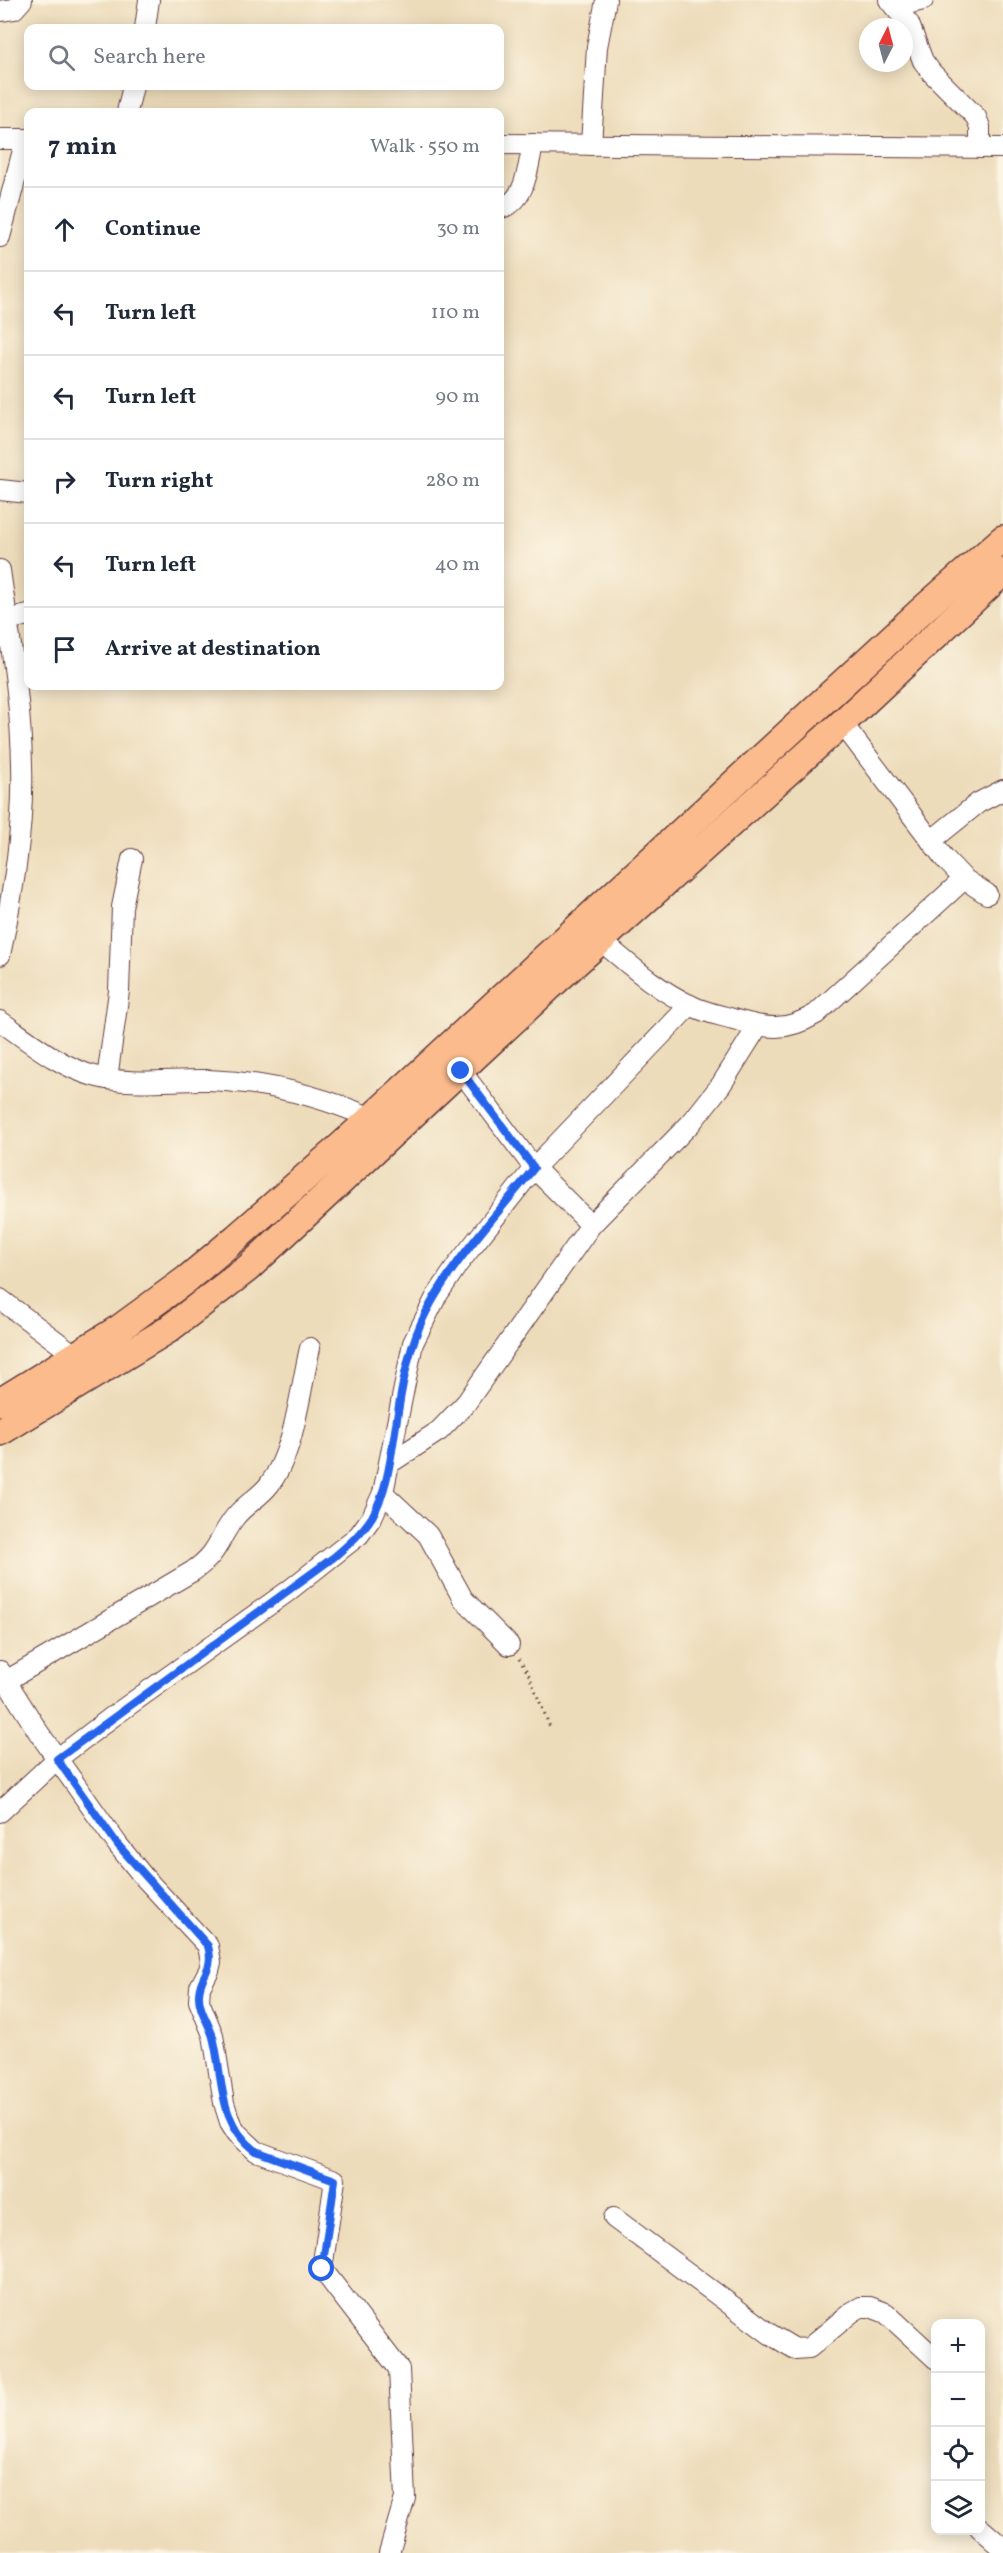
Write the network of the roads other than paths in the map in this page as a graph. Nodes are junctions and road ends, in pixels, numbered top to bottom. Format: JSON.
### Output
{"nodes":[{"id":1,"x":22,"y":0,"type":"edge"},
{"id":2,"x":149,"y":0,"type":"edge"},
{"id":3,"x":606,"y":0,"type":"edge"},
{"id":4,"x":923,"y":0,"type":"edge"},
{"id":5,"x":892,"y":4,"type":"edge"},
{"id":6,"x":0,"y":11,"type":"edge"},
{"id":7,"x":146,"y":24,"type":"edge"},
{"id":8,"x":132,"y":90,"type":"edge"},
{"id":9,"x":128,"y":108,"type":"edge"},
{"id":10,"x":24,"y":139,"type":"edge"},
{"id":11,"x":0,"y":140,"type":"edge"},
{"id":12,"x":504,"y":144,"type":"edge"},
{"id":13,"x":533,"y":144,"type":"junction"},
{"id":14,"x":591,"y":145,"type":"junction"},
{"id":15,"x":980,"y":148,"type":"junction"},
{"id":16,"x":1003,"y":148,"type":"edge"},
{"id":17,"x":24,"y":150,"type":"edge"},
{"id":18,"x":504,"y":207,"type":"edge"},
{"id":19,"x":0,"y":237,"type":"edge"},
{"id":20,"x":0,"y":490,"type":"edge"},
{"id":21,"x":24,"y":493,"type":"edge"},
{"id":22,"x":1003,"y":539,"type":"edge"},
{"id":23,"x":0,"y":570,"type":"edge"},
{"id":24,"x":1003,"y":572,"type":"edge"},
{"id":25,"x":24,"y":617,"type":"edge"},
{"id":26,"x":5,"y":629,"type":"edge"},
{"id":27,"x":842,"y":723,"type":"junction"},
{"id":28,"x":1003,"y":790,"type":"edge"},
{"id":29,"x":931,"y":841,"type":"junction"},
{"id":30,"x":132,"y":859,"type":"dead end"},
{"id":31,"x":964,"y":879,"type":"junction"},
{"id":32,"x":987,"y":894,"type":"dead end"},
{"id":33,"x":601,"y":941,"type":"junction"},
{"id":34,"x":0,"y":955,"type":"edge"},
{"id":35,"x":690,"y":1005,"type":"junction"},
{"id":36,"x":0,"y":1021,"type":"edge"},
{"id":37,"x":758,"y":1026,"type":"junction"},
{"id":38,"x":461,"y":1071,"type":"junction"},
{"id":39,"x":108,"y":1079,"type":"junction"},
{"id":40,"x":371,"y":1118,"type":"junction"},
{"id":41,"x":534,"y":1168,"type":"junction"},
{"id":42,"x":591,"y":1225,"type":"junction"},
{"id":43,"x":0,"y":1299,"type":"edge"},
{"id":44,"x":310,"y":1348,"type":"dead end"},
{"id":45,"x":76,"y":1356,"type":"junction"},
{"id":46,"x":0,"y":1402,"type":"edge"},
{"id":47,"x":0,"y":1432,"type":"edge"},
{"id":48,"x":390,"y":1463,"type":"junction"},
{"id":49,"x":383,"y":1493,"type":"junction"},
{"id":50,"x":509,"y":1645,"type":"road end"},
{"id":51,"x":3,"y":1676,"type":"edge"},
{"id":52,"x":57,"y":1759,"type":"junction"},
{"id":53,"x":0,"y":1812,"type":"edge"},
{"id":54,"x":614,"y":2218,"type":"dead end"},
{"id":55,"x":931,"y":2354,"type":"edge"},
{"id":56,"x":985,"y":2532,"type":"edge"},
{"id":57,"x":1003,"y":2548,"type":"edge"},
{"id":58,"x":389,"y":2553,"type":"edge"}],
"edges":[{"from":1,"to":6,"type":"street"},
{"from":2,"to":7,"type":"street"},
{"from":3,"to":14,"type":"street"},
{"from":4,"to":5,"type":"street"},
{"from":5,"to":15,"type":"street"},
{"from":8,"to":9,"type":"street"},
{"from":10,"to":11,"type":"street"},
{"from":12,"to":13,"type":"street"},
{"from":13,"to":14,"type":"street"},
{"from":13,"to":18,"type":"street"},
{"from":14,"to":15,"type":"street"},
{"from":15,"to":16,"type":"street"},
{"from":17,"to":19,"type":"street"},
{"from":20,"to":21,"type":"street"},
{"from":22,"to":40,"type":"highway"},
{"from":23,"to":26,"type":"street"},
{"from":24,"to":27,"type":"highway"},
{"from":25,"to":26,"type":"street"},
{"from":26,"to":34,"type":"street"},
{"from":27,"to":29,"type":"street"},
{"from":27,"to":33,"type":"highway"},
{"from":28,"to":29,"type":"street"},
{"from":29,"to":31,"type":"street"},
{"from":30,"to":39,"type":"street"},
{"from":31,"to":32,"type":"street"},
{"from":31,"to":37,"type":"street"},
{"from":33,"to":35,"type":"street"},
{"from":33,"to":38,"type":"highway"},
{"from":35,"to":37,"type":"street"},
{"from":35,"to":41,"type":"street"},
{"from":36,"to":39,"type":"street"},
{"from":37,"to":42,"type":"street"},
{"from":38,"to":41,"type":"street"},
{"from":38,"to":47,"type":"highway"},
{"from":39,"to":40,"type":"street"},
{"from":40,"to":45,"type":"highway"},
{"from":41,"to":42,"type":"street"},
{"from":41,"to":48,"type":"street"},
{"from":42,"to":48,"type":"street"},
{"from":43,"to":45,"type":"street"},
{"from":44,"to":51,"type":"street"},
{"from":45,"to":46,"type":"highway"},
{"from":48,"to":49,"type":"street"},
{"from":49,"to":50,"type":"street"},
{"from":49,"to":52,"type":"street"},
{"from":51,"to":52,"type":"street"},
{"from":52,"to":53,"type":"street"},
{"from":52,"to":58,"type":"street"},
{"from":54,"to":55,"type":"street"},
{"from":56,"to":57,"type":"street"}]}
